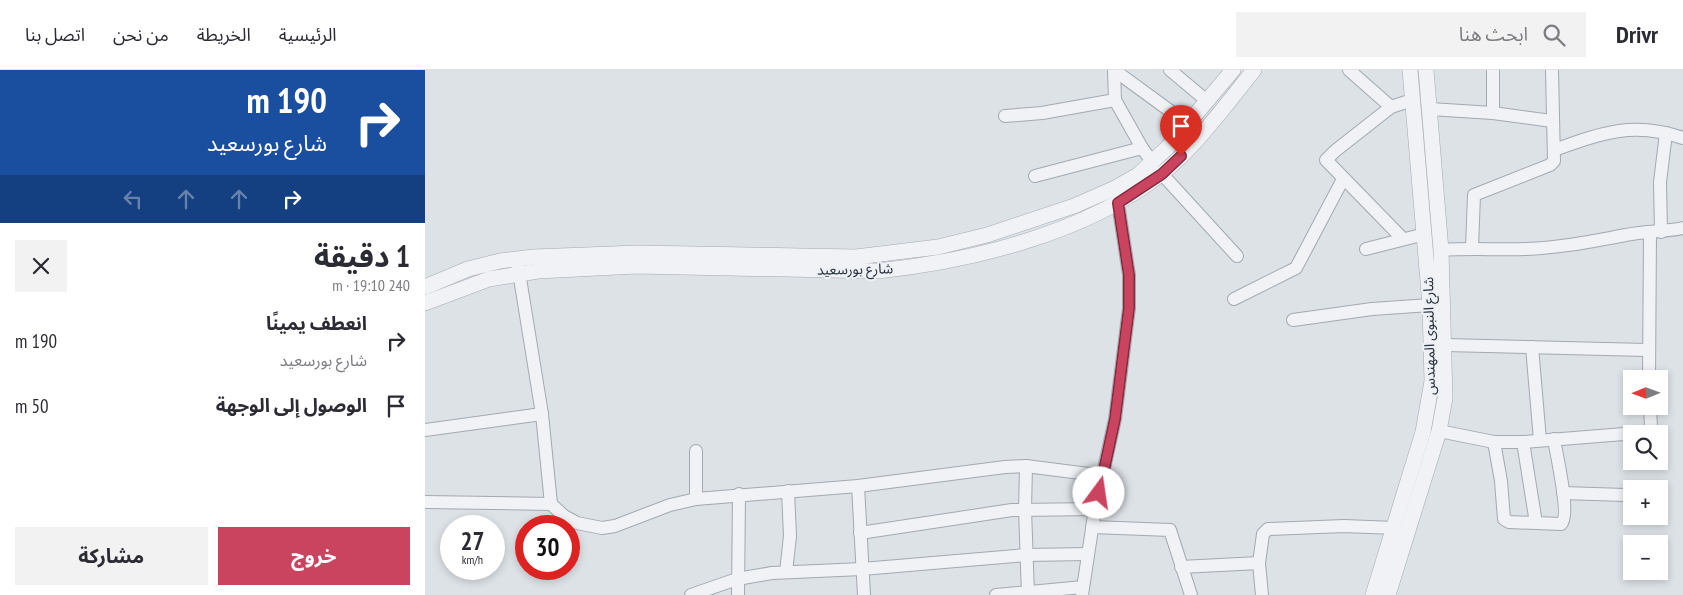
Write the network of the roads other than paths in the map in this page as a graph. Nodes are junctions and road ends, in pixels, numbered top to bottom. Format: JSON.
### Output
{"nodes":[{"id":1,"x":1114,"y":70,"type":"edge"},
{"id":2,"x":1169,"y":70,"type":"edge"},
{"id":3,"x":1233,"y":70,"type":"edge"},
{"id":4,"x":1255,"y":70,"type":"edge"},
{"id":5,"x":1349,"y":70,"type":"edge"},
{"id":6,"x":1410,"y":70,"type":"edge"},
{"id":7,"x":1426,"y":70,"type":"edge"},
{"id":8,"x":1493,"y":70,"type":"edge"},
{"id":9,"x":1552,"y":70,"type":"edge"},
{"id":10,"x":1115,"y":100,"type":"junction"},
{"id":11,"x":1412,"y":100,"type":"junction"},
{"id":12,"x":1207,"y":101,"type":"junction"},
{"id":13,"x":1391,"y":107,"type":"junction"},
{"id":14,"x":1430,"y":109,"type":"junction"},
{"id":15,"x":1493,"y":113,"type":"junction"},
{"id":16,"x":1005,"y":116,"type":"dead end"},
{"id":17,"x":1552,"y":121,"type":"junction"},
{"id":18,"x":1188,"y":124,"type":"junction"},
{"id":19,"x":1666,"y":132,"type":"junction"},
{"id":20,"x":1683,"y":138,"type":"edge"},
{"id":21,"x":1142,"y":148,"type":"junction"},
{"id":22,"x":1554,"y":150,"type":"junction"},
{"id":23,"x":1158,"y":168,"type":"junction"},
{"id":24,"x":1035,"y":176,"type":"dead end"},
{"id":25,"x":1343,"y":179,"type":"junction"},
{"id":26,"x":1118,"y":203,"type":"junction"},
{"id":27,"x":1074,"y":206,"type":"junction"},
{"id":28,"x":1079,"y":221,"type":"junction"},
{"id":29,"x":1683,"y":228,"type":"edge"},
{"id":30,"x":1656,"y":233,"type":"junction"},
{"id":31,"x":1425,"y":234,"type":"junction"},
{"id":32,"x":1401,"y":238,"type":"junction"},
{"id":33,"x":1472,"y":248,"type":"junction"},
{"id":34,"x":1366,"y":249,"type":"dead end"},
{"id":35,"x":1441,"y":250,"type":"junction"},
{"id":36,"x":1237,"y":256,"type":"dead end"},
{"id":37,"x":518,"y":266,"type":"junction"},
{"id":38,"x":425,"y":287,"type":"edge"},
{"id":39,"x":1235,"y":299,"type":"dead end"},
{"id":40,"x":425,"y":304,"type":"edge"},
{"id":41,"x":1430,"y":304,"type":"junction"},
{"id":42,"x":1293,"y":320,"type":"dead end"},
{"id":43,"x":1446,"y":345,"type":"junction"},
{"id":44,"x":1532,"y":347,"type":"junction"},
{"id":45,"x":1647,"y":350,"type":"junction"},
{"id":46,"x":1648,"y":370,"type":"edge"},
{"id":47,"x":542,"y":414,"type":"junction"},
{"id":48,"x":1650,"y":415,"type":"edge"},
{"id":49,"x":425,"y":430,"type":"edge"},
{"id":50,"x":1439,"y":431,"type":"junction"},
{"id":51,"x":1554,"y":439,"type":"junction"},
{"id":52,"x":1540,"y":440,"type":"junction"},
{"id":53,"x":1494,"y":442,"type":"junction"},
{"id":54,"x":1523,"y":442,"type":"junction"},
{"id":55,"x":696,"y":451,"type":"dead end"},
{"id":56,"x":1026,"y":466,"type":"junction"},
{"id":57,"x":1104,"y":476,"type":"junction"},
{"id":58,"x":858,"y":486,"type":"junction"},
{"id":59,"x":788,"y":491,"type":"junction"},
{"id":60,"x":1563,"y":493,"type":"junction"},
{"id":61,"x":739,"y":494,"type":"junction"},
{"id":62,"x":1623,"y":495,"type":"edge"},
{"id":63,"x":696,"y":499,"type":"junction"},
{"id":64,"x":425,"y":502,"type":"edge"},
{"id":65,"x":551,"y":504,"type":"junction"},
{"id":66,"x":1025,"y":509,"type":"junction"},
{"id":67,"x":1095,"y":509,"type":"junction"},
{"id":68,"x":1536,"y":523,"type":"junction"},
{"id":69,"x":1092,"y":527,"type":"junction"},
{"id":70,"x":1395,"y":528,"type":"junction"},
{"id":71,"x":860,"y":533,"type":"junction"},
{"id":72,"x":1088,"y":554,"type":"junction"},
{"id":73,"x":1026,"y":555,"type":"junction"},
{"id":74,"x":1259,"y":563,"type":"junction"},
{"id":75,"x":1181,"y":567,"type":"junction"},
{"id":76,"x":862,"y":570,"type":"junction"},
{"id":77,"x":786,"y":572,"type":"junction"},
{"id":78,"x":737,"y":579,"type":"junction"},
{"id":79,"x":1083,"y":591,"type":"edge"},
{"id":80,"x":1028,"y":593,"type":"edge"},
{"id":81,"x":691,"y":595,"type":"edge"},
{"id":82,"x":738,"y":595,"type":"edge"},
{"id":83,"x":863,"y":595,"type":"edge"},
{"id":84,"x":996,"y":595,"type":"edge"},
{"id":85,"x":1191,"y":595,"type":"edge"},
{"id":86,"x":1262,"y":595,"type":"edge"},
{"id":87,"x":1373,"y":595,"type":"edge"},
{"id":88,"x":1388,"y":595,"type":"edge"}],
"edges":[{"from":1,"to":10,"type":"street"},
{"from":1,"to":18,"type":"street"},
{"from":2,"to":12,"type":"street"},
{"from":3,"to":12,"type":"street","name":"شارع بورسعيد"},
{"from":4,"to":23,"type":"street","name":"شارع بورسعيد"},
{"from":5,"to":13,"type":"street"},
{"from":6,"to":11,"type":"street","name":"شارع النبوى المهندس"},
{"from":7,"to":14,"type":"street","name":"شارع النبوى المهندس"},
{"from":8,"to":15,"type":"street"},
{"from":9,"to":17,"type":"street"},
{"from":10,"to":16,"type":"street"},
{"from":10,"to":21,"type":"street"},
{"from":11,"to":13,"type":"street"},
{"from":11,"to":31,"type":"street","name":"شارع النبوى المهندس"},
{"from":12,"to":18,"type":"street","name":"شارع بورسعيد"},
{"from":13,"to":25,"type":"street"},
{"from":14,"to":15,"type":"street"},
{"from":14,"to":35,"type":"street","name":"شارع النبوى المهندس"},
{"from":15,"to":17,"type":"street"},
{"from":17,"to":22,"type":"street"},
{"from":18,"to":23,"type":"street","name":"شارع بورسعيد"},
{"from":19,"to":20,"type":"street"},
{"from":19,"to":22,"type":"street"},
{"from":19,"to":30,"type":"street"},
{"from":21,"to":23,"type":"street"},
{"from":21,"to":24,"type":"street"},
{"from":22,"to":33,"type":"street"},
{"from":23,"to":26,"type":"street","name":"شارع بورسعيد"},
{"from":23,"to":27,"type":"street","name":"شارع بورسعيد"},
{"from":23,"to":36,"type":"street"},
{"from":25,"to":32,"type":"street"},
{"from":25,"to":39,"type":"street"},
{"from":26,"to":28,"type":"street","name":"شارع بورسعيد"},
{"from":26,"to":57,"type":"street"},
{"from":27,"to":28,"type":"street"},
{"from":27,"to":37,"type":"street","name":"شارع بورسعيد"},
{"from":28,"to":37,"type":"street","name":"شارع بورسعيد"},
{"from":29,"to":30,"type":"street"},
{"from":30,"to":33,"type":"street"},
{"from":30,"to":45,"type":"street"},
{"from":31,"to":32,"type":"street"},
{"from":31,"to":41,"type":"street","name":"شارع النبوى المهندس"},
{"from":32,"to":34,"type":"street"},
{"from":33,"to":35,"type":"street"},
{"from":35,"to":43,"type":"street","name":"شارع النبوى المهندس"},
{"from":37,"to":38,"type":"street","name":"شارع بورسعيد"},
{"from":37,"to":40,"type":"street","name":"شارع بورسعيد"},
{"from":37,"to":47,"type":"street"},
{"from":41,"to":42,"type":"street"},
{"from":41,"to":70,"type":"street","name":"شارع النبوى المهندس"},
{"from":43,"to":44,"type":"street"},
{"from":43,"to":50,"type":"street","name":"شارع النبوى المهندس"},
{"from":44,"to":45,"type":"street"},
{"from":44,"to":52,"type":"street"},
{"from":45,"to":46,"type":"street"},
{"from":47,"to":49,"type":"street"},
{"from":47,"to":65,"type":"street"},
{"from":48,"to":51,"type":"street"},
{"from":50,"to":53,"type":"street"},
{"from":50,"to":88,"type":"street","name":"شارع النبوى المهندس"},
{"from":51,"to":52,"type":"street"},
{"from":51,"to":60,"type":"street"},
{"from":52,"to":54,"type":"street"},
{"from":53,"to":54,"type":"street"},
{"from":53,"to":68,"type":"street"},
{"from":54,"to":68,"type":"street"},
{"from":55,"to":63,"type":"street"},
{"from":56,"to":57,"type":"street"},
{"from":56,"to":58,"type":"street"},
{"from":56,"to":66,"type":"street"},
{"from":57,"to":67,"type":"street"},
{"from":58,"to":59,"type":"street"},
{"from":58,"to":71,"type":"street"},
{"from":59,"to":61,"type":"street"},
{"from":59,"to":77,"type":"street"},
{"from":60,"to":62,"type":"street"},
{"from":60,"to":68,"type":"street"},
{"from":61,"to":63,"type":"street"},
{"from":61,"to":78,"type":"street"},
{"from":63,"to":65,"type":"street"},
{"from":64,"to":65,"type":"street"},
{"from":66,"to":67,"type":"street"},
{"from":66,"to":71,"type":"street"},
{"from":66,"to":73,"type":"street"},
{"from":67,"to":69,"type":"street"},
{"from":69,"to":72,"type":"street"},
{"from":69,"to":75,"type":"street"},
{"from":70,"to":74,"type":"street"},
{"from":70,"to":87,"type":"street","name":"شارع النبوى المهندس"},
{"from":71,"to":76,"type":"street"},
{"from":72,"to":73,"type":"street"},
{"from":72,"to":79,"type":"street"},
{"from":73,"to":76,"type":"street"},
{"from":73,"to":80,"type":"street"},
{"from":74,"to":75,"type":"street"},
{"from":74,"to":86,"type":"street"},
{"from":75,"to":85,"type":"street"},
{"from":76,"to":77,"type":"street"},
{"from":76,"to":83,"type":"street"},
{"from":77,"to":78,"type":"street"},
{"from":78,"to":81,"type":"street"},
{"from":78,"to":82,"type":"street"},
{"from":79,"to":80,"type":"street"},
{"from":80,"to":84,"type":"street"}]}
